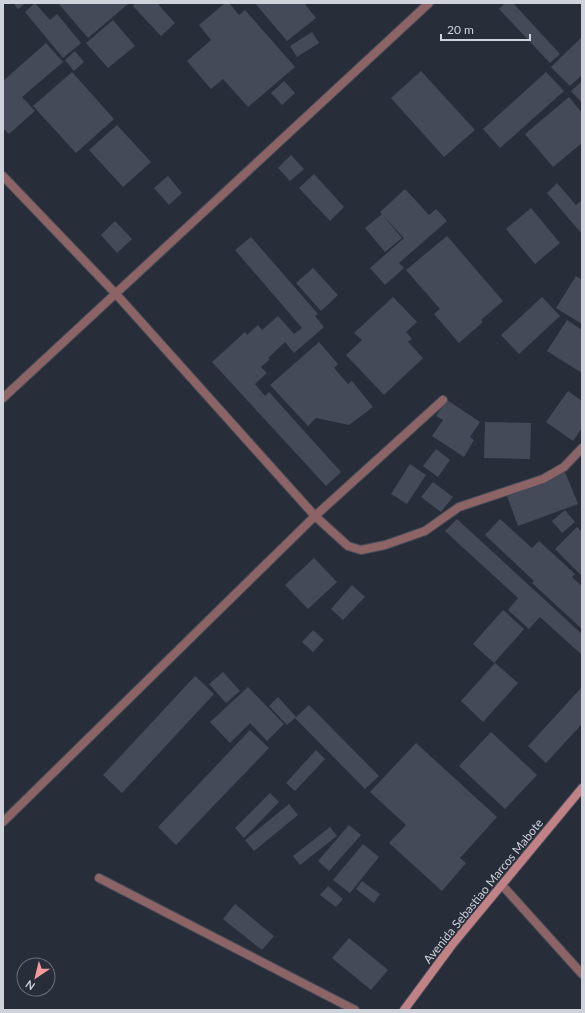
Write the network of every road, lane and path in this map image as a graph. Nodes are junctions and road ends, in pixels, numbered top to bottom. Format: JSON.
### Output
{"nodes":[{"id":1,"x":429,"y":3,"type":"edge"},
{"id":2,"x":3,"y":176,"type":"edge"},
{"id":3,"x":116,"y":294,"type":"junction"},
{"id":4,"x":3,"y":398,"type":"edge"},
{"id":5,"x":443,"y":400,"type":"dead end"},
{"id":6,"x":582,"y":448,"type":"edge"},
{"id":7,"x":315,"y":516,"type":"junction"},
{"id":8,"x":582,"y":788,"type":"edge"},
{"id":9,"x":3,"y":822,"type":"edge"},
{"id":10,"x":99,"y":878,"type":"dead end"},
{"id":11,"x":502,"y":885,"type":"junction"},
{"id":12,"x":582,"y":974,"type":"edge"},
{"id":13,"x":355,"y":1010,"type":"edge"},
{"id":14,"x":404,"y":1010,"type":"edge"}],
"edges":[{"from":1,"to":3,"type":"street"},
{"from":2,"to":3,"type":"street"},
{"from":3,"to":4,"type":"street"},
{"from":3,"to":7,"type":"street"},
{"from":5,"to":7,"type":"street"},
{"from":6,"to":7,"type":"street"},
{"from":7,"to":9,"type":"street"},
{"from":8,"to":11,"type":"main road","name":"Avenida Sebastiao Marcos Mabote"},
{"from":10,"to":13,"type":"street"},
{"from":11,"to":12,"type":"street"},
{"from":11,"to":14,"type":"main road","name":"Avenida Sebastiao Marcos Mabote"}]}
